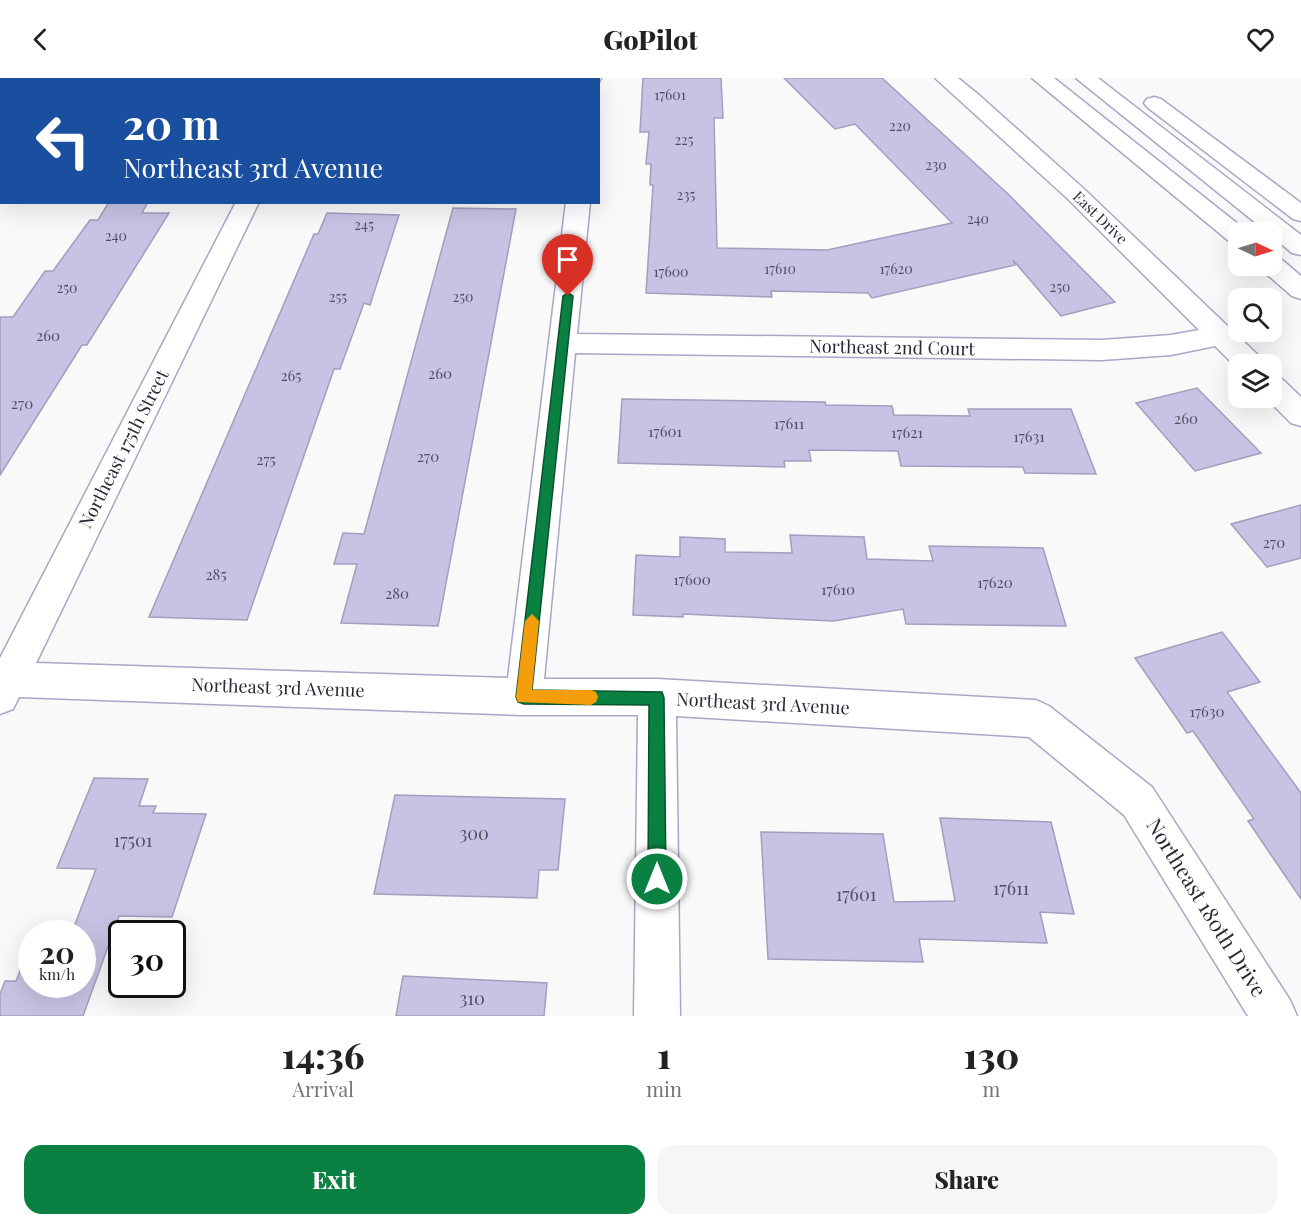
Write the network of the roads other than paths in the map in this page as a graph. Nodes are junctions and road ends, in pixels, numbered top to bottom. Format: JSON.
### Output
{"nodes":[{"id":1,"x":945,"y":78,"type":"edge"},
{"id":2,"x":1042,"y":78,"type":"edge"},
{"id":3,"x":1086,"y":78,"type":"edge"},
{"id":4,"x":1118,"y":78,"type":"edge"},
{"id":5,"x":1162,"y":84,"type":"dead end"},
{"id":6,"x":1180,"y":97,"type":"dead end"},
{"id":7,"x":247,"y":204,"type":"edge"},
{"id":8,"x":578,"y":204,"type":"edge"},
{"id":9,"x":1301,"y":214,"type":"edge"},
{"id":10,"x":1228,"y":228,"type":"edge"},
{"id":11,"x":1301,"y":247,"type":"edge"},
{"id":12,"x":1282,"y":274,"type":"edge"},
{"id":13,"x":1301,"y":290,"type":"edge"},
{"id":14,"x":1220,"y":335,"type":"junction"},
{"id":15,"x":563,"y":344,"type":"junction"},
{"id":16,"x":1240,"y":354,"type":"edge"},
{"id":17,"x":1282,"y":396,"type":"edge"},
{"id":18,"x":1301,"y":415,"type":"edge"},
{"id":19,"x":3,"y":684,"type":"edge"},
{"id":20,"x":524,"y":697,"type":"junction"},
{"id":21,"x":657,"y":698,"type":"junction"},
{"id":22,"x":1138,"y":801,"type":"joint"},
{"id":23,"x":657,"y":1016,"type":"edge"},
{"id":24,"x":1274,"y":1016,"type":"edge"}],
"edges":[{"from":1,"to":14,"type":"main road","name":"East Drive"},
{"from":2,"to":10,"type":"main road"},
{"from":3,"to":11,"type":"main road"},
{"from":4,"to":9,"type":"main road"},
{"from":5,"to":6,"type":"main road"},
{"from":7,"to":19,"type":"main road","name":"Northeast 175th Street"},
{"from":8,"to":15,"type":"main road"},
{"from":12,"to":13,"type":"main road"},
{"from":14,"to":15,"type":"main road","name":"Northeast 2nd Court"},
{"from":14,"to":16,"type":"main road","name":"East Drive"},
{"from":15,"to":20,"type":"main road"},
{"from":17,"to":18,"type":"main road"},
{"from":19,"to":20,"type":"main road","name":"Northeast 3rd Avenue"},
{"from":20,"to":21,"type":"main road","name":"Northeast 3rd Avenue"},
{"from":21,"to":22,"type":"main road","name":"Northeast 3rd Avenue"},
{"from":21,"to":23,"type":"main road"},
{"from":22,"to":24,"type":"main road","name":"Northeast 180th Drive"}]}
